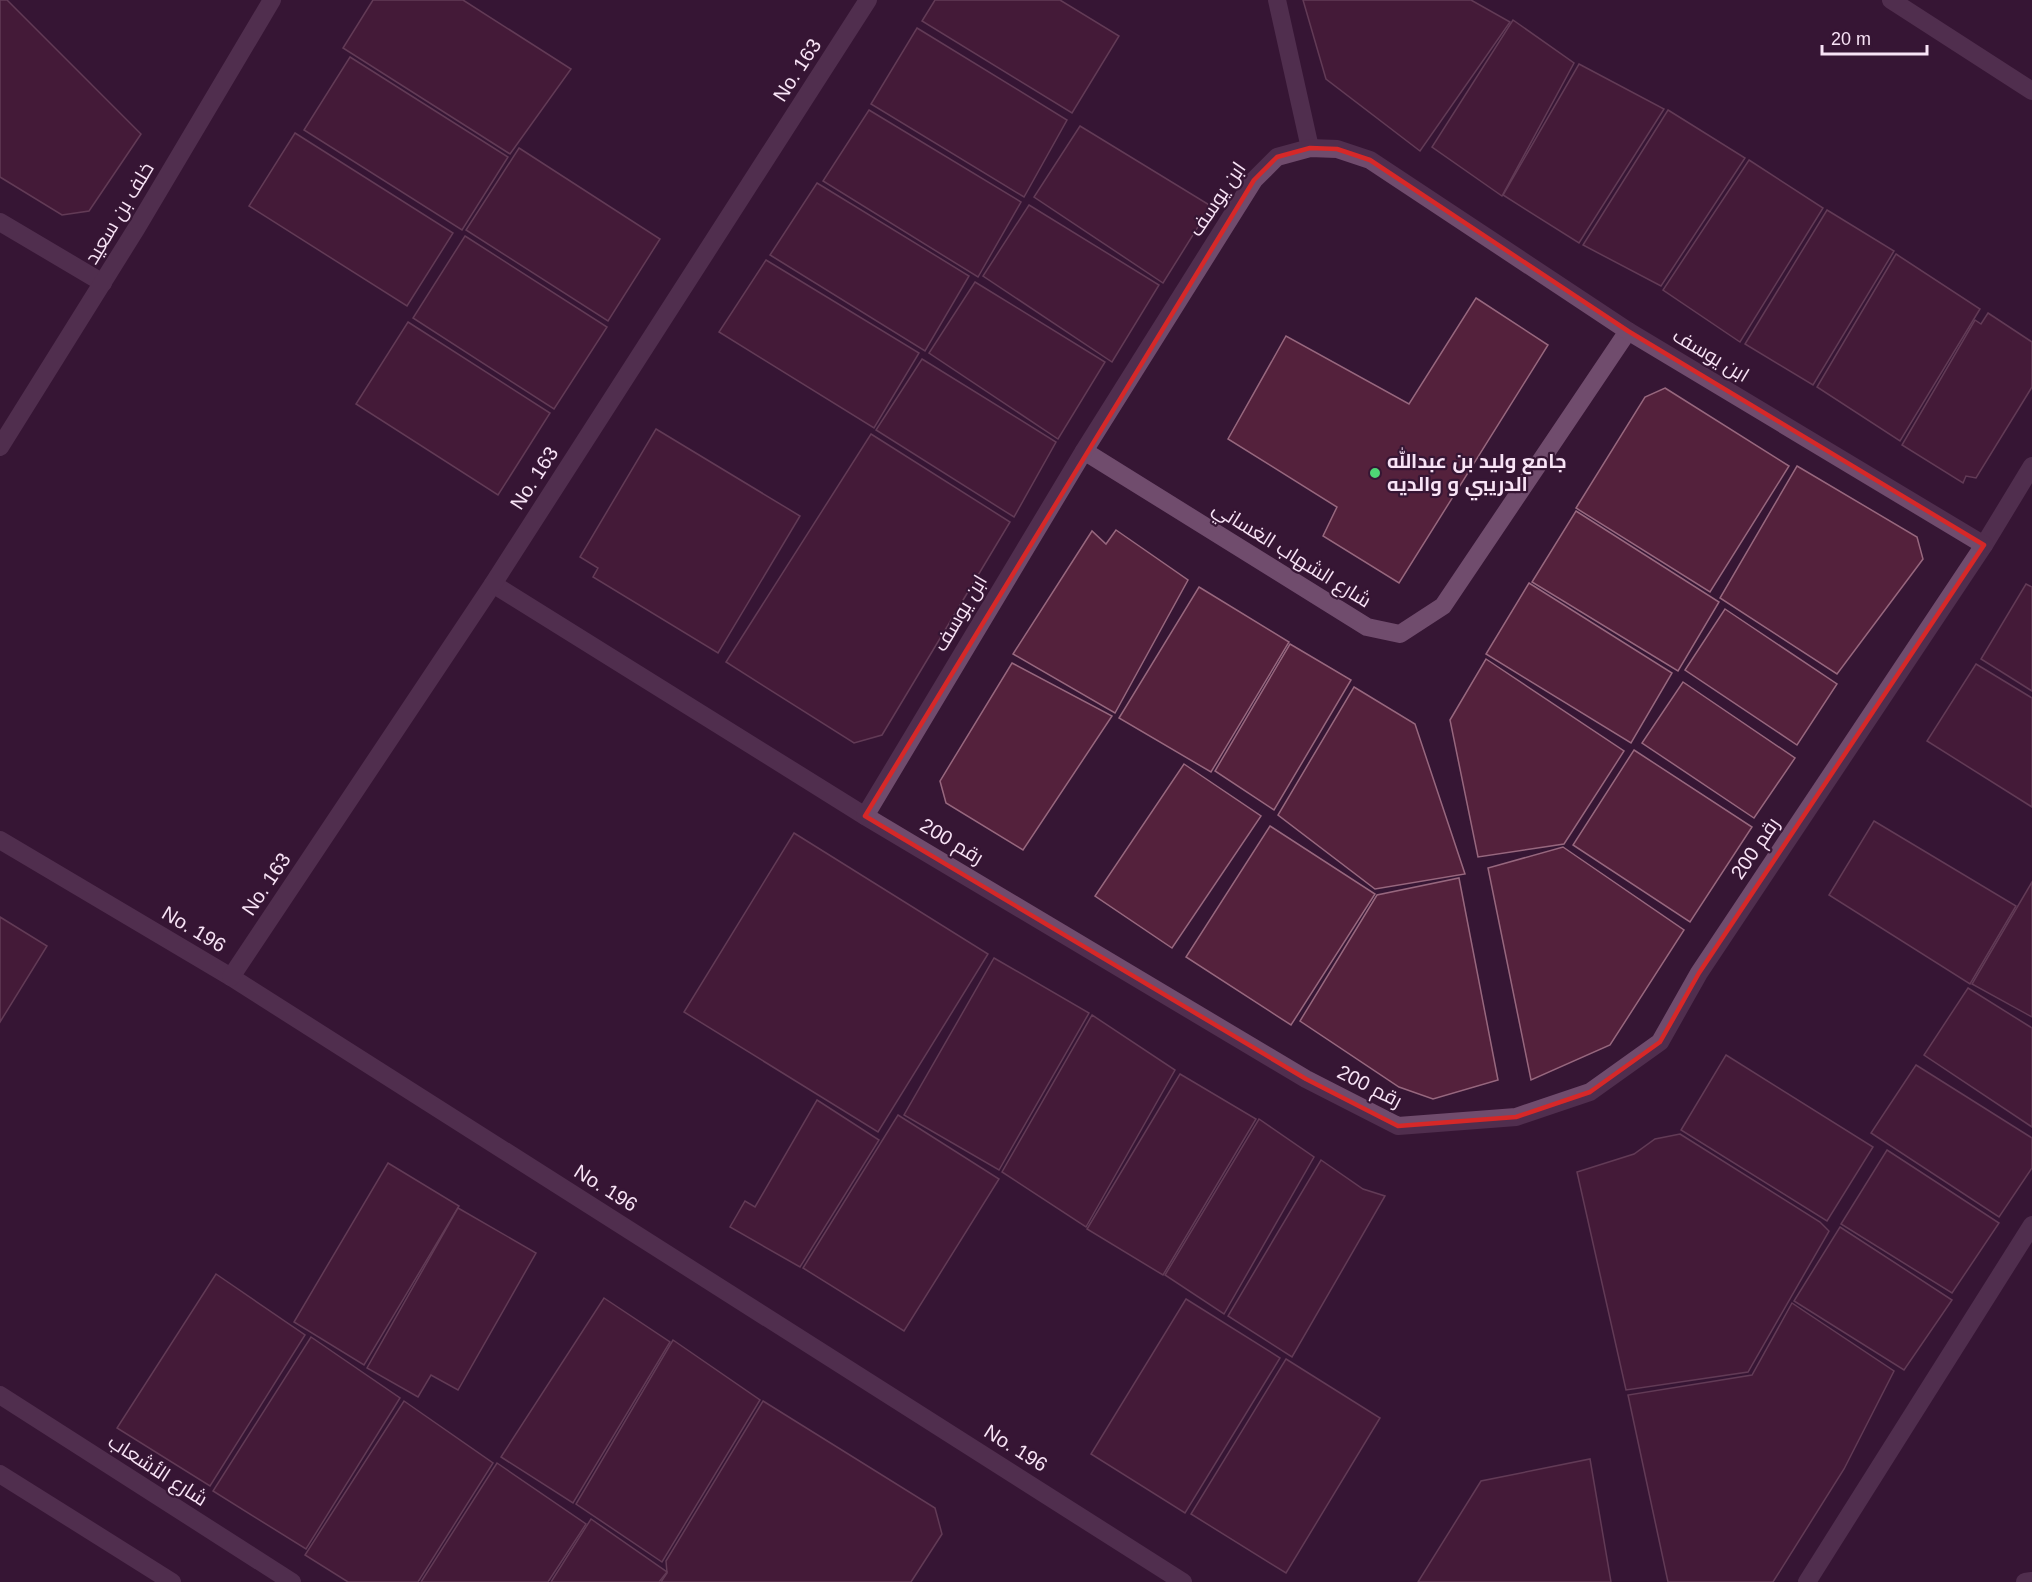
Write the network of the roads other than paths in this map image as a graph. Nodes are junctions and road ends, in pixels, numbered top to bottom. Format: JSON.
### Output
{"nodes":[{"id":1,"x":272,"y":0,"type":"edge"},
{"id":2,"x":868,"y":0,"type":"edge"},
{"id":3,"x":1277,"y":0,"type":"edge"},
{"id":4,"x":1891,"y":0,"type":"edge"},
{"id":5,"x":2032,"y":91,"type":"edge"},
{"id":6,"x":1310,"y":148,"type":"junction"},
{"id":7,"x":0,"y":222,"type":"edge"},
{"id":8,"x":103,"y":283,"type":"junction"},
{"id":9,"x":1628,"y":332,"type":"junction"},
{"id":10,"x":0,"y":447,"type":"edge"},
{"id":11,"x":1084,"y":451,"type":"junction"},
{"id":12,"x":2032,"y":466,"type":"edge"},
{"id":13,"x":1984,"y":545,"type":"junction"},
{"id":14,"x":493,"y":585,"type":"junction"},
{"id":15,"x":865,"y":816,"type":"junction"},
{"id":16,"x":0,"y":840,"type":"edge"},
{"id":17,"x":231,"y":977,"type":"junction"},
{"id":18,"x":2032,"y":1225,"type":"edge"},
{"id":19,"x":0,"y":1395,"type":"edge"},
{"id":20,"x":0,"y":1474,"type":"edge"},
{"id":21,"x":2032,"y":1581,"type":"edge"},
{"id":22,"x":172,"y":1582,"type":"edge"},
{"id":23,"x":292,"y":1582,"type":"edge"},
{"id":24,"x":1183,"y":1582,"type":"edge"},
{"id":25,"x":1807,"y":1582,"type":"edge"},
{"id":26,"x":2025,"y":1582,"type":"edge"}],
"edges":[{"from":1,"to":8,"type":"street","name":"خلف بن سعيد"},
{"from":2,"to":14,"type":"street","name":"No. 163"},
{"from":3,"to":6,"type":"street"},
{"from":4,"to":5,"type":"street"},
{"from":6,"to":9,"type":"street","name":"ابن يوسف"},
{"from":6,"to":11,"type":"street","name":"ابن يوسف"},
{"from":7,"to":8,"type":"street"},
{"from":8,"to":10,"type":"street","name":"خلف بن سعيد"},
{"from":9,"to":11,"type":"street","name":"شارع الشهاب الغساني"},
{"from":9,"to":13,"type":"street","name":"ابن يوسف"},
{"from":11,"to":15,"type":"street","name":"ابن يوسف"},
{"from":12,"to":13,"type":"street","name":"رقم 200"},
{"from":13,"to":15,"type":"street","name":"رقم 200"},
{"from":14,"to":15,"type":"street","name":"رقم 200"},
{"from":14,"to":17,"type":"street","name":"No. 163"},
{"from":16,"to":17,"type":"street","name":"No. 196"},
{"from":17,"to":24,"type":"street","name":"No. 196"},
{"from":18,"to":25,"type":"street"},
{"from":19,"to":23,"type":"street","name":"شارع الأشعاب"},
{"from":20,"to":22,"type":"street"},
{"from":21,"to":26,"type":"street"}]}
